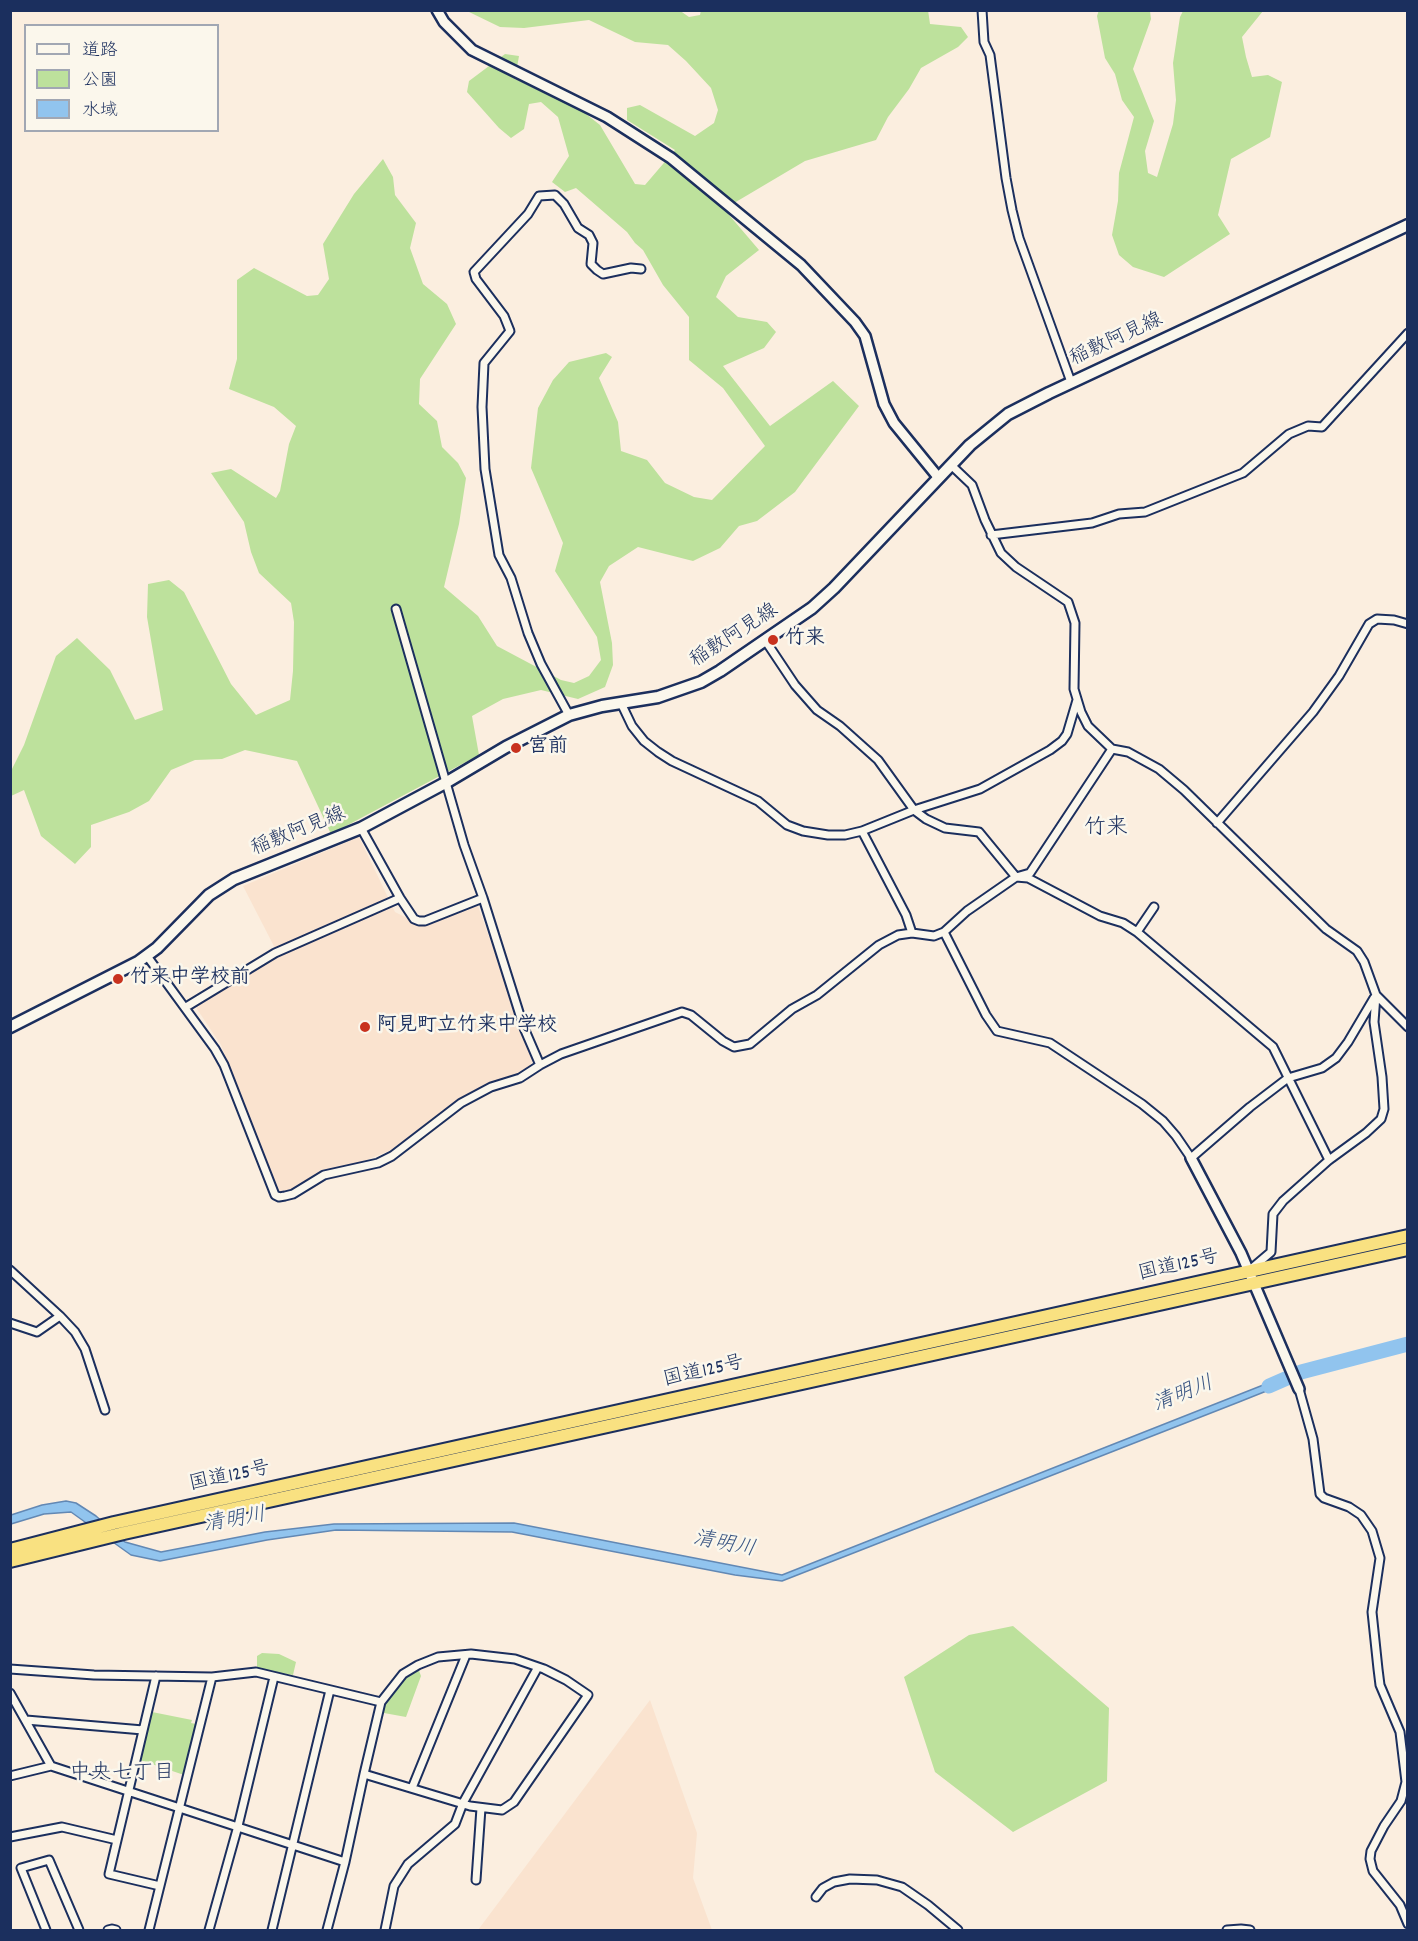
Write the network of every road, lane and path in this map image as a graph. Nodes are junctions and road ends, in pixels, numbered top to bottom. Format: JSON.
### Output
{"nodes":[{"id":1,"x":437,"y":10,"type":"edge"},
{"id":2,"x":982,"y":10,"type":"edge"},
{"id":3,"x":1407,"y":225,"type":"edge"},
{"id":4,"x":641,"y":269,"type":"dead end"},
{"id":5,"x":1407,"y":333,"type":"edge"},
{"id":6,"x":1071,"y":382,"type":"junction"},
{"id":7,"x":951,"y":465,"type":"junction"},
{"id":8,"x":938,"y":477,"type":"junction"},
{"id":9,"x":992,"y":536,"type":"junction"},
{"id":10,"x":396,"y":609,"type":"dead end"},
{"id":11,"x":1407,"y":624,"type":"edge"},
{"id":12,"x":765,"y":640,"type":"junction"},
{"id":13,"x":1077,"y":700,"type":"junction"},
{"id":14,"x":621,"y":703,"type":"junction"},
{"id":15,"x":569,"y":715,"type":"junction"},
{"id":16,"x":1112,"y":749,"type":"junction"},
{"id":17,"x":447,"y":782,"type":"junction"},
{"id":18,"x":914,"y":810,"type":"junction"},
{"id":19,"x":1217,"y":823,"type":"junction"},
{"id":20,"x":361,"y":828,"type":"junction"},
{"id":21,"x":862,"y":831,"type":"junction"},
{"id":22,"x":1016,"y":877,"type":"junction"},
{"id":23,"x":400,"y":898,"type":"junction"},
{"id":24,"x":483,"y":898,"type":"junction"},
{"id":25,"x":1154,"y":908,"type":"dead end"},
{"id":26,"x":945,"y":932,"type":"junction"},
{"id":27,"x":1137,"y":932,"type":"junction"},
{"id":28,"x":912,"y":933,"type":"junction"},
{"id":29,"x":147,"y":956,"type":"junction"},
{"id":30,"x":1376,"y":995,"type":"junction"},
{"id":31,"x":186,"y":1007,"type":"junction"},
{"id":32,"x":10,"y":1027,"type":"edge"},
{"id":33,"x":1407,"y":1027,"type":"edge"},
{"id":34,"x":540,"y":1065,"type":"junction"},
{"id":35,"x":1288,"y":1078,"type":"junction"},
{"id":36,"x":1191,"y":1158,"type":"junction"},
{"id":37,"x":1329,"y":1160,"type":"junction"},
{"id":38,"x":1407,"y":1236,"type":"edge"},
{"id":39,"x":1407,"y":1249,"type":"edge"},
{"id":40,"x":10,"y":1270,"type":"edge"},
{"id":41,"x":1248,"y":1271,"type":"junction"},
{"id":42,"x":1254,"y":1284,"type":"junction"},
{"id":43,"x":60,"y":1316,"type":"junction"},
{"id":44,"x":10,"y":1323,"type":"edge"},
{"id":45,"x":1299,"y":1389,"type":"joint"},
{"id":46,"x":105,"y":1410,"type":"dead end"},
{"id":47,"x":10,"y":1550,"type":"edge"},
{"id":48,"x":10,"y":1561,"type":"edge"},
{"id":49,"x":466,"y":1655,"type":"junction"},
{"id":50,"x":538,"y":1667,"type":"junction"},
{"id":51,"x":10,"y":1669,"type":"edge"},
{"id":52,"x":156,"y":1676,"type":"junction"},
{"id":53,"x":212,"y":1677,"type":"junction"},
{"id":54,"x":274,"y":1677,"type":"junction"},
{"id":55,"x":330,"y":1690,"type":"junction"},
{"id":56,"x":10,"y":1693,"type":"edge"},
{"id":57,"x":381,"y":1702,"type":"junction"},
{"id":58,"x":26,"y":1720,"type":"junction"},
{"id":59,"x":143,"y":1730,"type":"junction"},
{"id":60,"x":51,"y":1766,"type":"junction"},
{"id":61,"x":364,"y":1774,"type":"junction"},
{"id":62,"x":10,"y":1776,"type":"edge"},
{"id":63,"x":412,"y":1788,"type":"junction"},
{"id":64,"x":129,"y":1791,"type":"junction"},
{"id":65,"x":463,"y":1803,"type":"junction"},
{"id":66,"x":180,"y":1808,"type":"junction"},
{"id":67,"x":481,"y":1808,"type":"junction"},
{"id":68,"x":238,"y":1827,"type":"junction"},
{"id":69,"x":10,"y":1837,"type":"edge"},
{"id":70,"x":117,"y":1840,"type":"junction"},
{"id":71,"x":294,"y":1844,"type":"junction"},
{"id":72,"x":345,"y":1862,"type":"junction"},
{"id":73,"x":476,"y":1880,"type":"dead end"},
{"id":74,"x":160,"y":1886,"type":"junction"},
{"id":75,"x":816,"y":1897,"type":"dead end"},
{"id":76,"x":1407,"y":1924,"type":"edge"},
{"id":77,"x":46,"y":1930,"type":"edge"},
{"id":78,"x":79,"y":1930,"type":"edge"},
{"id":79,"x":108,"y":1930,"type":"edge"},
{"id":80,"x":116,"y":1930,"type":"edge"},
{"id":81,"x":149,"y":1930,"type":"edge"},
{"id":82,"x":210,"y":1930,"type":"edge"},
{"id":83,"x":272,"y":1930,"type":"edge"},
{"id":84,"x":327,"y":1930,"type":"edge"},
{"id":85,"x":385,"y":1930,"type":"edge"},
{"id":86,"x":958,"y":1930,"type":"edge"},
{"id":87,"x":1227,"y":1930,"type":"edge"},
{"id":88,"x":1250,"y":1930,"type":"edge"}],
"edges":[{"from":1,"to":8,"type":"street"},
{"from":2,"to":6,"type":"street"},
{"from":3,"to":6,"type":"main road","name":"稲敷阿見線"},
{"from":4,"to":15,"type":"street"},
{"from":5,"to":9,"type":"street"},
{"from":6,"to":7,"type":"main road","name":"稲敷阿見線"},
{"from":7,"to":8,"type":"main road","name":"稲敷阿見線"},
{"from":7,"to":9,"type":"street"},
{"from":8,"to":12,"type":"main road","name":"稲敷阿見線"},
{"from":9,"to":13,"type":"street"},
{"from":10,"to":17,"type":"street"},
{"from":11,"to":19,"type":"street"},
{"from":12,"to":14,"type":"main road","name":"稲敷阿見線"},
{"from":12,"to":18,"type":"street"},
{"from":13,"to":16,"type":"street"},
{"from":13,"to":18,"type":"street"},
{"from":14,"to":15,"type":"main road","name":"稲敷阿見線"},
{"from":14,"to":21,"type":"street"},
{"from":15,"to":17,"type":"main road","name":"稲敷阿見線"},
{"from":16,"to":19,"type":"street"},
{"from":16,"to":22,"type":"street"},
{"from":17,"to":20,"type":"main road","name":"稲敷阿見線"},
{"from":17,"to":24,"type":"street"},
{"from":18,"to":21,"type":"street"},
{"from":18,"to":22,"type":"street"},
{"from":19,"to":30,"type":"street"},
{"from":20,"to":23,"type":"street"},
{"from":20,"to":29,"type":"main road","name":"稲敷阿見線"},
{"from":21,"to":28,"type":"street"},
{"from":22,"to":26,"type":"street"},
{"from":22,"to":27,"type":"street"},
{"from":23,"to":24,"type":"street"},
{"from":23,"to":31,"type":"street"},
{"from":24,"to":34,"type":"street"},
{"from":25,"to":27,"type":"street"},
{"from":26,"to":28,"type":"street"},
{"from":26,"to":36,"type":"street"},
{"from":27,"to":35,"type":"street"},
{"from":28,"to":34,"type":"street"},
{"from":29,"to":31,"type":"street"},
{"from":29,"to":32,"type":"main road","name":"稲敷阿見線"},
{"from":30,"to":33,"type":"street"},
{"from":30,"to":35,"type":"street"},
{"from":30,"to":37,"type":"street"},
{"from":31,"to":34,"type":"street"},
{"from":35,"to":36,"type":"street"},
{"from":35,"to":37,"type":"street"},
{"from":36,"to":41,"type":"street"},
{"from":37,"to":41,"type":"street"},
{"from":38,"to":41,"type":"highway","name":"国道125号"},
{"from":39,"to":42,"type":"highway","name":"国道125号"},
{"from":40,"to":43,"type":"street"},
{"from":41,"to":42,"type":"street"},
{"from":41,"to":47,"type":"highway","name":"国道125号"},
{"from":42,"to":45,"type":"street"},
{"from":42,"to":48,"type":"highway","name":"国道125号"},
{"from":43,"to":44,"type":"street"},
{"from":43,"to":46,"type":"street"},
{"from":45,"to":76,"type":"street"},
{"from":49,"to":50,"type":"street"},
{"from":49,"to":57,"type":"street"},
{"from":49,"to":63,"type":"street"},
{"from":50,"to":65,"type":"street"},
{"from":50,"to":67,"type":"street"},
{"from":51,"to":52,"type":"street"},
{"from":52,"to":53,"type":"street"},
{"from":52,"to":59,"type":"street"},
{"from":53,"to":54,"type":"street"},
{"from":53,"to":66,"type":"street"},
{"from":54,"to":55,"type":"street"},
{"from":54,"to":68,"type":"street"},
{"from":55,"to":57,"type":"street"},
{"from":55,"to":71,"type":"street"},
{"from":56,"to":58,"type":"street"},
{"from":57,"to":61,"type":"street"},
{"from":58,"to":59,"type":"street"},
{"from":58,"to":60,"type":"street"},
{"from":59,"to":64,"type":"street"},
{"from":60,"to":62,"type":"street"},
{"from":60,"to":64,"type":"street"},
{"from":61,"to":63,"type":"street"},
{"from":61,"to":72,"type":"street"},
{"from":63,"to":65,"type":"street"},
{"from":64,"to":66,"type":"street"},
{"from":64,"to":70,"type":"street"},
{"from":65,"to":67,"type":"street"},
{"from":65,"to":85,"type":"street"},
{"from":66,"to":68,"type":"street"},
{"from":66,"to":74,"type":"street"},
{"from":67,"to":73,"type":"street"},
{"from":68,"to":71,"type":"street"},
{"from":68,"to":82,"type":"street"},
{"from":69,"to":70,"type":"street"},
{"from":70,"to":74,"type":"street"},
{"from":71,"to":72,"type":"street"},
{"from":71,"to":83,"type":"street"},
{"from":72,"to":84,"type":"street"},
{"from":74,"to":81,"type":"street"},
{"from":75,"to":86,"type":"street"},
{"from":77,"to":78,"type":"street"},
{"from":79,"to":80,"type":"street"},
{"from":87,"to":88,"type":"street"}]}
